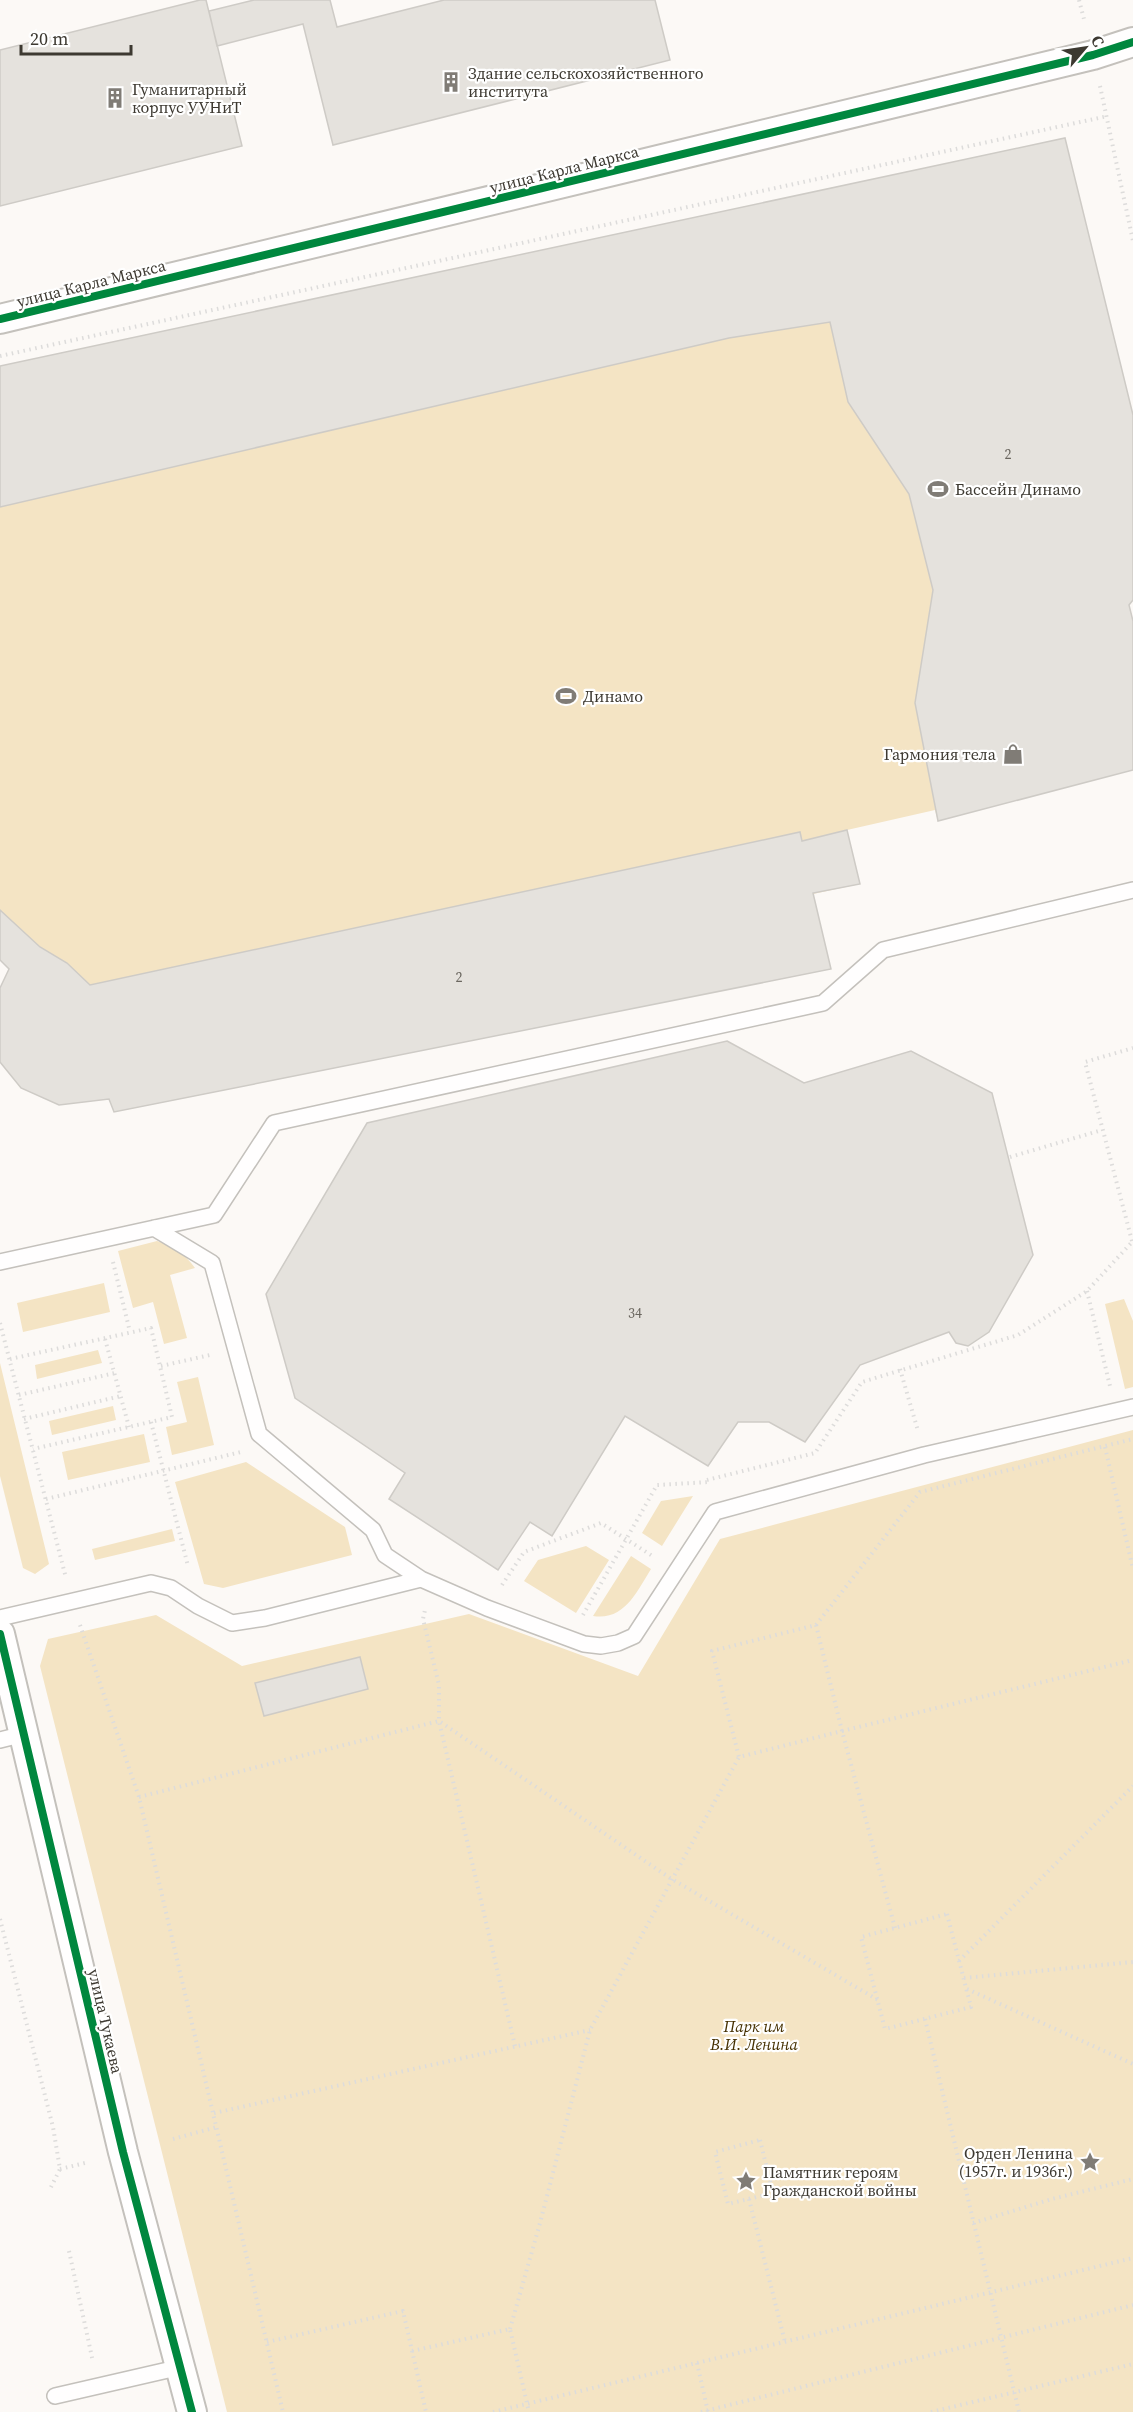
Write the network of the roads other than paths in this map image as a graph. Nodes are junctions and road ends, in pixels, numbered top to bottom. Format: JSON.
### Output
{"nodes":[{"id":1,"x":1133,"y":42,"type":"edge"},
{"id":2,"x":0,"y":319,"type":"edge"},
{"id":3,"x":1133,"y":890,"type":"edge"},
{"id":4,"x":154,"y":1228,"type":"junction"},
{"id":5,"x":0,"y":1262,"type":"edge"},
{"id":6,"x":1133,"y":1407,"type":"edge"},
{"id":7,"x":421,"y":1579,"type":"junction"},
{"id":8,"x":0,"y":1618,"type":"edge"},
{"id":9,"x":0,"y":1634,"type":"edge"},
{"id":10,"x":12,"y":1737,"type":"edge"},
{"id":11,"x":180,"y":2367,"type":"junction"},
{"id":12,"x":55,"y":2396,"type":"dead end"},
{"id":13,"x":192,"y":2412,"type":"edge"}],
"edges":[{"from":1,"to":2,"type":"street","name":"улица Карла Маркса"},
{"from":3,"to":4,"type":"lane"},
{"from":4,"to":5,"type":"lane"},
{"from":4,"to":7,"type":"lane"},
{"from":6,"to":7,"type":"lane"},
{"from":7,"to":8,"type":"lane"},
{"from":9,"to":10,"type":"street","name":"улица Тукаева"},
{"from":10,"to":11,"type":"street","name":"улица Тукаева"},
{"from":11,"to":12,"type":"lane"},
{"from":11,"to":13,"type":"street","name":"улица Тукаева"}]}
